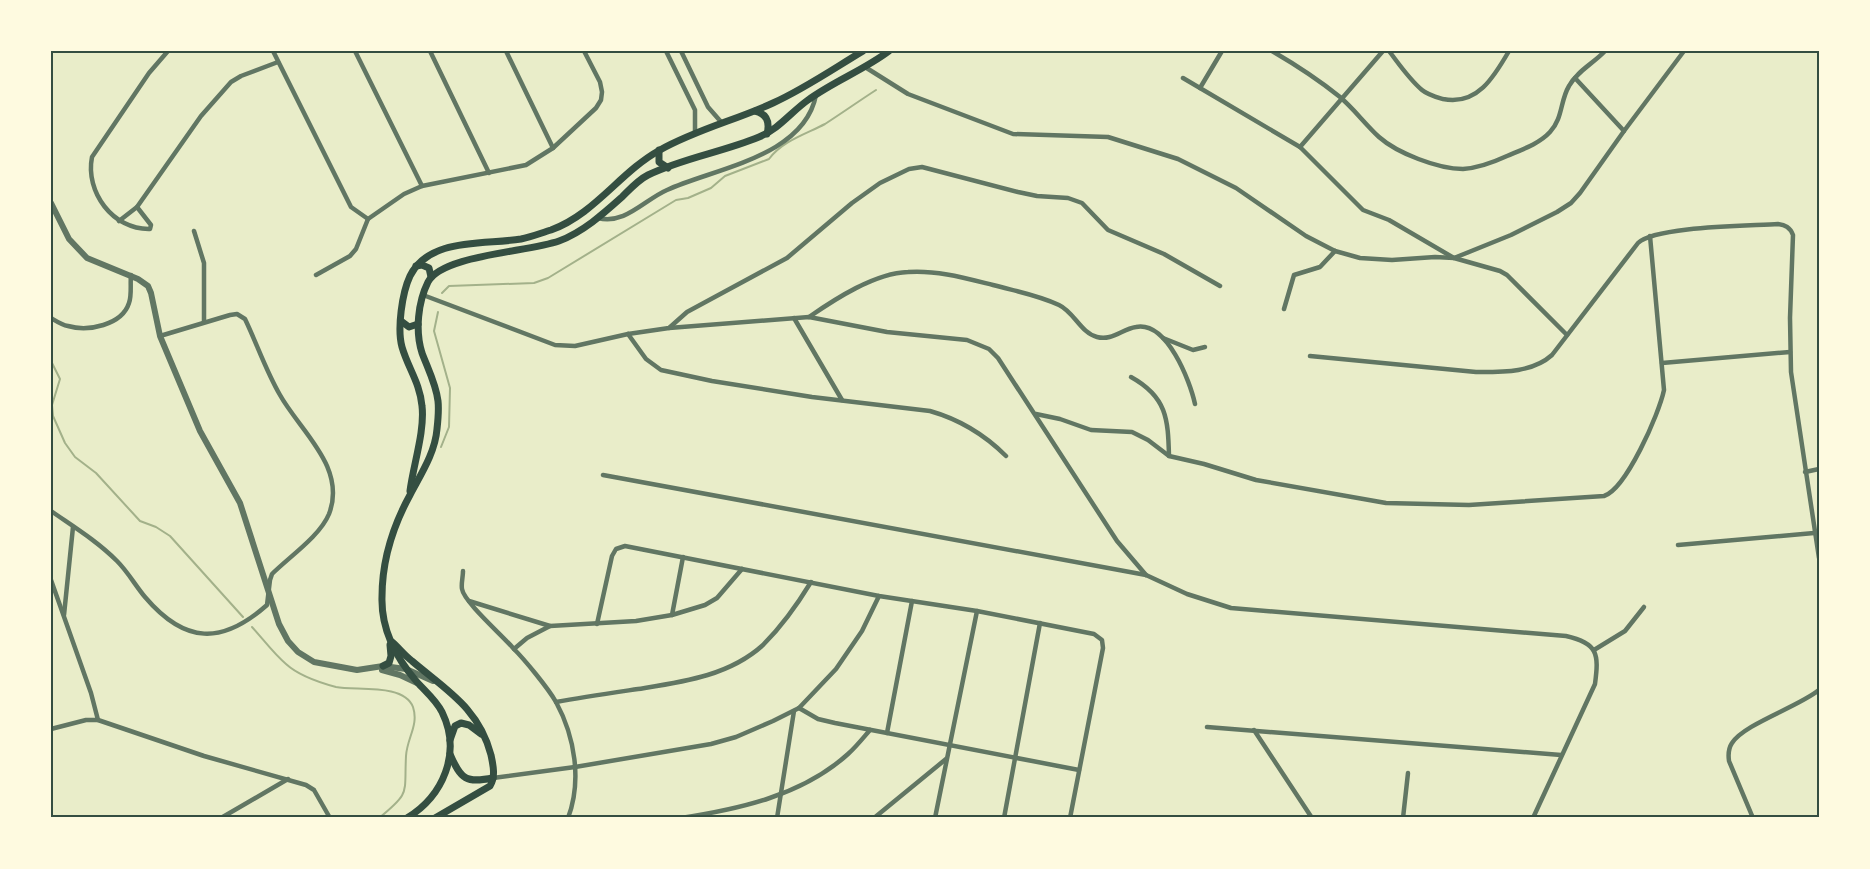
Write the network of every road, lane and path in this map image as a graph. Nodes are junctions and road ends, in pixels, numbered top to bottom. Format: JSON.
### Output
{"nodes":[{"id":1,"x":168,"y":51,"type":"edge"},
{"id":2,"x":273,"y":51,"type":"edge"},
{"id":3,"x":355,"y":51,"type":"edge"},
{"id":4,"x":430,"y":51,"type":"edge"},
{"id":5,"x":506,"y":51,"type":"edge"},
{"id":6,"x":585,"y":51,"type":"edge"},
{"id":7,"x":666,"y":51,"type":"edge"},
{"id":8,"x":681,"y":51,"type":"edge"},
{"id":9,"x":863,"y":51,"type":"edge"},
{"id":10,"x":889,"y":51,"type":"edge"},
{"id":11,"x":1222,"y":51,"type":"edge"},
{"id":12,"x":1272,"y":51,"type":"edge"},
{"id":13,"x":1383,"y":51,"type":"edge"},
{"id":14,"x":1389,"y":51,"type":"edge"},
{"id":15,"x":1509,"y":51,"type":"edge"},
{"id":16,"x":1605,"y":51,"type":"edge"},
{"id":17,"x":1684,"y":51,"type":"edge"},
{"id":18,"x":278,"y":62,"type":"junction"},
{"id":19,"x":865,"y":67,"type":"junction"},
{"id":20,"x":1183,"y":78,"type":"dead end"},
{"id":21,"x":1575,"y":78,"type":"junction"},
{"id":22,"x":1200,"y":88,"type":"junction"},
{"id":23,"x":816,"y":95,"type":"junction"},
{"id":24,"x":1342,"y":99,"type":"junction"},
{"id":25,"x":754,"y":111,"type":"junction"},
{"id":26,"x":722,"y":123,"type":"junction"},
{"id":27,"x":1624,"y":130,"type":"junction"},
{"id":28,"x":695,"y":134,"type":"junction"},
{"id":29,"x":767,"y":134,"type":"junction"},
{"id":30,"x":1300,"y":147,"type":"junction"},
{"id":31,"x":553,"y":148,"type":"junction"},
{"id":32,"x":659,"y":150,"type":"junction"},
{"id":33,"x":668,"y":168,"type":"junction"},
{"id":34,"x":489,"y":173,"type":"junction"},
{"id":35,"x":422,"y":186,"type":"junction"},
{"id":36,"x":51,"y":202,"type":"edge"},
{"id":37,"x":137,"y":207,"type":"junction"},
{"id":38,"x":598,"y":218,"type":"junction"},
{"id":39,"x":368,"y":219,"type":"junction"},
{"id":40,"x":118,"y":221,"type":"junction"},
{"id":41,"x":194,"y":231,"type":"dead end"},
{"id":42,"x":1650,"y":236,"type":"junction"},
{"id":43,"x":1335,"y":251,"type":"junction"},
{"id":44,"x":1454,"y":258,"type":"junction"},
{"id":45,"x":416,"y":267,"type":"junction"},
{"id":46,"x":131,"y":275,"type":"junction"},
{"id":47,"x":316,"y":275,"type":"dead end"},
{"id":48,"x":431,"y":277,"type":"junction"},
{"id":49,"x":1220,"y":286,"type":"dead end"},
{"id":50,"x":423,"y":295,"type":"junction"},
{"id":51,"x":1284,"y":309,"type":"dead end"},
{"id":52,"x":809,"y":317,"type":"junction"},
{"id":53,"x":51,"y":318,"type":"edge"},
{"id":54,"x":794,"y":318,"type":"junction"},
{"id":55,"x":401,"y":321,"type":"junction"},
{"id":56,"x":204,"y":322,"type":"junction"},
{"id":57,"x":418,"y":324,"type":"junction"},
{"id":58,"x":669,"y":328,"type":"junction"},
{"id":59,"x":628,"y":334,"type":"junction"},
{"id":60,"x":1567,"y":335,"type":"junction"},
{"id":61,"x":160,"y":336,"type":"junction"},
{"id":62,"x":1162,"y":338,"type":"junction"},
{"id":63,"x":1205,"y":347,"type":"dead end"},
{"id":64,"x":1790,"y":352,"type":"junction"},
{"id":65,"x":1310,"y":356,"type":"dead end"},
{"id":66,"x":1662,"y":363,"type":"junction"},
{"id":67,"x":1131,"y":377,"type":"dead end"},
{"id":68,"x":842,"y":400,"type":"junction"},
{"id":69,"x":1195,"y":404,"type":"dead end"},
{"id":70,"x":1036,"y":414,"type":"junction"},
{"id":71,"x":1006,"y":456,"type":"dead end"},
{"id":72,"x":1169,"y":456,"type":"junction"},
{"id":73,"x":1819,"y":470,"type":"edge"},
{"id":74,"x":1805,"y":472,"type":"junction"},
{"id":75,"x":603,"y":476,"type":"dead end"},
{"id":76,"x":409,"y":496,"type":"junction"},
{"id":77,"x":51,"y":511,"type":"edge"},
{"id":78,"x":73,"y":527,"type":"junction"},
{"id":79,"x":1814,"y":533,"type":"junction"},
{"id":80,"x":1678,"y":545,"type":"dead end"},
{"id":81,"x":683,"y":557,"type":"junction"},
{"id":82,"x":1819,"y":558,"type":"edge"},
{"id":83,"x":741,"y":569,"type":"junction"},
{"id":84,"x":463,"y":571,"type":"dead end"},
{"id":85,"x":1146,"y":575,"type":"junction"},
{"id":86,"x":51,"y":580,"type":"edge"},
{"id":87,"x":811,"y":582,"type":"junction"},
{"id":88,"x":269,"y":594,"type":"junction"},
{"id":89,"x":879,"y":596,"type":"junction"},
{"id":90,"x":469,"y":601,"type":"junction"},
{"id":91,"x":912,"y":601,"type":"junction"},
{"id":92,"x":1644,"y":607,"type":"dead end"},
{"id":93,"x":977,"y":611,"type":"junction"},
{"id":94,"x":672,"y":615,"type":"junction"},
{"id":95,"x":64,"y":618,"type":"junction"},
{"id":96,"x":1040,"y":623,"type":"junction"},
{"id":97,"x":597,"y":624,"type":"junction"},
{"id":98,"x":549,"y":626,"type":"junction"},
{"id":99,"x":389,"y":640,"type":"junction"},
{"id":100,"x":514,"y":649,"type":"junction"},
{"id":101,"x":1594,"y":650,"type":"junction"},
{"id":102,"x":383,"y":666,"type":"junction"},
{"id":103,"x":370,"y":669,"type":"junction"},
{"id":104,"x":406,"y":669,"type":"junction"},
{"id":105,"x":418,"y":684,"type":"junction"},
{"id":106,"x":449,"y":689,"type":"junction"},
{"id":107,"x":1819,"y":690,"type":"edge"},
{"id":108,"x":556,"y":702,"type":"junction"},
{"id":109,"x":796,"y":710,"type":"junction"},
{"id":110,"x":98,"y":720,"type":"junction"},
{"id":111,"x":1207,"y":727,"type":"dead end"},
{"id":112,"x":51,"y":729,"type":"edge"},
{"id":113,"x":870,"y":730,"type":"junction"},
{"id":114,"x":1254,"y":730,"type":"junction"},
{"id":115,"x":886,"y":733,"type":"junction"},
{"id":116,"x":483,"y":735,"type":"junction"},
{"id":117,"x":449,"y":741,"type":"junction"},
{"id":118,"x":950,"y":746,"type":"junction"},
{"id":119,"x":450,"y":754,"type":"junction"},
{"id":120,"x":1562,"y":755,"type":"junction"},
{"id":121,"x":947,"y":758,"type":"junction"},
{"id":122,"x":1016,"y":758,"type":"junction"},
{"id":123,"x":575,"y":767,"type":"junction"},
{"id":124,"x":1079,"y":770,"type":"junction"},
{"id":125,"x":1408,"y":773,"type":"dead end"},
{"id":126,"x":493,"y":778,"type":"junction"},
{"id":127,"x":288,"y":779,"type":"junction"},
{"id":128,"x":780,"y":794,"type":"junction"},
{"id":129,"x":221,"y":818,"type":"edge"},
{"id":130,"x":330,"y":818,"type":"edge"},
{"id":131,"x":407,"y":818,"type":"edge"},
{"id":132,"x":435,"y":818,"type":"edge"},
{"id":133,"x":568,"y":818,"type":"edge"},
{"id":134,"x":681,"y":818,"type":"edge"},
{"id":135,"x":777,"y":818,"type":"edge"},
{"id":136,"x":874,"y":818,"type":"edge"},
{"id":137,"x":935,"y":818,"type":"edge"},
{"id":138,"x":1004,"y":818,"type":"edge"},
{"id":139,"x":1070,"y":818,"type":"edge"},
{"id":140,"x":1312,"y":818,"type":"edge"},
{"id":141,"x":1403,"y":818,"type":"edge"},
{"id":142,"x":1533,"y":818,"type":"edge"},
{"id":143,"x":1753,"y":818,"type":"edge"}],
"edges":[{"from":1,"to":40,"type":"street"},
{"from":2,"to":18,"type":"street"},
{"from":3,"to":35,"type":"street"},
{"from":4,"to":34,"type":"street"},
{"from":5,"to":31,"type":"street"},
{"from":6,"to":31,"type":"street"},
{"from":7,"to":28,"type":"street"},
{"from":8,"to":26,"type":"street"},
{"from":9,"to":25,"type":"main road"},
{"from":10,"to":19,"type":"main road"},
{"from":11,"to":22,"type":"street"},
{"from":12,"to":24,"type":"street"},
{"from":13,"to":24,"type":"street"},
{"from":14,"to":15,"type":"street"},
{"from":16,"to":21,"type":"street"},
{"from":17,"to":27,"type":"street"},
{"from":18,"to":37,"type":"street"},
{"from":18,"to":39,"type":"street"},
{"from":19,"to":23,"type":"main road"},
{"from":19,"to":43,"type":"street"},
{"from":20,"to":22,"type":"street"},
{"from":21,"to":24,"type":"street"},
{"from":21,"to":27,"type":"street"},
{"from":22,"to":30,"type":"street"},
{"from":23,"to":29,"type":"main road"},
{"from":23,"to":38,"type":"street"},
{"from":24,"to":30,"type":"street"},
{"from":25,"to":26,"type":"main road"},
{"from":25,"to":29,"type":"main road"},
{"from":26,"to":28,"type":"main road"},
{"from":27,"to":44,"type":"street"},
{"from":28,"to":32,"type":"main road"},
{"from":29,"to":33,"type":"main road"},
{"from":30,"to":44,"type":"street"},
{"from":31,"to":34,"type":"street"},
{"from":32,"to":33,"type":"main road"},
{"from":32,"to":45,"type":"main road"},
{"from":33,"to":38,"type":"main road"},
{"from":34,"to":35,"type":"street"},
{"from":35,"to":39,"type":"street"},
{"from":36,"to":46,"type":"street"},
{"from":37,"to":40,"type":"street"},
{"from":37,"to":40,"type":"street"},
{"from":38,"to":48,"type":"main road"},
{"from":39,"to":47,"type":"street"},
{"from":41,"to":56,"type":"street"},
{"from":42,"to":60,"type":"street"},
{"from":42,"to":64,"type":"street"},
{"from":42,"to":66,"type":"street"},
{"from":43,"to":44,"type":"street"},
{"from":43,"to":51,"type":"street"},
{"from":44,"to":60,"type":"street"},
{"from":45,"to":48,"type":"main road"},
{"from":45,"to":55,"type":"main road"},
{"from":46,"to":53,"type":"street"},
{"from":46,"to":61,"type":"street"},
{"from":48,"to":50,"type":"main road"},
{"from":49,"to":58,"type":"street"},
{"from":50,"to":57,"type":"main road"},
{"from":50,"to":59,"type":"street"},
{"from":52,"to":54,"type":"street"},
{"from":52,"to":62,"type":"street"},
{"from":52,"to":70,"type":"street"},
{"from":54,"to":58,"type":"street"},
{"from":54,"to":68,"type":"street"},
{"from":55,"to":57,"type":"main road"},
{"from":55,"to":76,"type":"main road"},
{"from":56,"to":61,"type":"street"},
{"from":56,"to":88,"type":"street"},
{"from":57,"to":76,"type":"main road"},
{"from":58,"to":59,"type":"street"},
{"from":59,"to":68,"type":"street"},
{"from":60,"to":65,"type":"street"},
{"from":61,"to":88,"type":"street"},
{"from":62,"to":63,"type":"street"},
{"from":62,"to":69,"type":"street"},
{"from":64,"to":66,"type":"street"},
{"from":64,"to":74,"type":"street"},
{"from":66,"to":72,"type":"street"},
{"from":67,"to":72,"type":"street"},
{"from":68,"to":71,"type":"street"},
{"from":70,"to":72,"type":"street"},
{"from":70,"to":85,"type":"street"},
{"from":73,"to":74,"type":"street"},
{"from":74,"to":79,"type":"street"},
{"from":75,"to":85,"type":"street"},
{"from":76,"to":99,"type":"main road"},
{"from":77,"to":78,"type":"street"},
{"from":78,"to":88,"type":"street"},
{"from":78,"to":95,"type":"street"},
{"from":79,"to":80,"type":"street"},
{"from":79,"to":82,"type":"street"},
{"from":81,"to":83,"type":"street"},
{"from":81,"to":94,"type":"street"},
{"from":81,"to":97,"type":"street"},
{"from":83,"to":87,"type":"street"},
{"from":83,"to":94,"type":"street"},
{"from":84,"to":90,"type":"street"},
{"from":85,"to":101,"type":"street"},
{"from":86,"to":95,"type":"street"},
{"from":87,"to":89,"type":"street"},
{"from":87,"to":108,"type":"street"},
{"from":88,"to":103,"type":"street"},
{"from":89,"to":91,"type":"street"},
{"from":89,"to":109,"type":"street"},
{"from":90,"to":98,"type":"street"},
{"from":90,"to":100,"type":"street"},
{"from":91,"to":93,"type":"street"},
{"from":91,"to":115,"type":"street"},
{"from":92,"to":101,"type":"street"},
{"from":93,"to":96,"type":"street"},
{"from":93,"to":118,"type":"street"},
{"from":94,"to":97,"type":"street"},
{"from":95,"to":110,"type":"street"},
{"from":96,"to":122,"type":"street"},
{"from":96,"to":124,"type":"street"},
{"from":97,"to":98,"type":"street"},
{"from":98,"to":100,"type":"street"},
{"from":99,"to":102,"type":"main road"},
{"from":99,"to":104,"type":"main road"},
{"from":99,"to":106,"type":"main road"},
{"from":100,"to":108,"type":"street"},
{"from":101,"to":120,"type":"street"},
{"from":102,"to":103,"type":"street"},
{"from":102,"to":104,"type":"street"},
{"from":103,"to":105,"type":"street"},
{"from":104,"to":105,"type":"main road"},
{"from":104,"to":106,"type":"street"},
{"from":105,"to":117,"type":"main road"},
{"from":106,"to":116,"type":"main road"},
{"from":107,"to":143,"type":"street"},
{"from":108,"to":123,"type":"street"},
{"from":109,"to":113,"type":"street"},
{"from":109,"to":123,"type":"street"},
{"from":109,"to":128,"type":"street"},
{"from":110,"to":112,"type":"street"},
{"from":110,"to":127,"type":"street"},
{"from":111,"to":114,"type":"street"},
{"from":113,"to":115,"type":"street"},
{"from":113,"to":128,"type":"street"},
{"from":114,"to":120,"type":"street"},
{"from":114,"to":140,"type":"street"},
{"from":115,"to":118,"type":"street"},
{"from":116,"to":117,"type":"main road"},
{"from":116,"to":126,"type":"main road"},
{"from":117,"to":119,"type":"main road"},
{"from":118,"to":121,"type":"street"},
{"from":118,"to":122,"type":"street"},
{"from":119,"to":126,"type":"main road"},
{"from":119,"to":131,"type":"main road"},
{"from":120,"to":142,"type":"street"},
{"from":121,"to":136,"type":"street"},
{"from":121,"to":137,"type":"street"},
{"from":122,"to":124,"type":"street"},
{"from":122,"to":138,"type":"street"},
{"from":123,"to":126,"type":"street"},
{"from":123,"to":133,"type":"street"},
{"from":124,"to":139,"type":"street"},
{"from":125,"to":141,"type":"street"},
{"from":126,"to":132,"type":"main road"},
{"from":127,"to":129,"type":"street"},
{"from":127,"to":130,"type":"street"},
{"from":128,"to":134,"type":"street"},
{"from":128,"to":135,"type":"street"}]}
